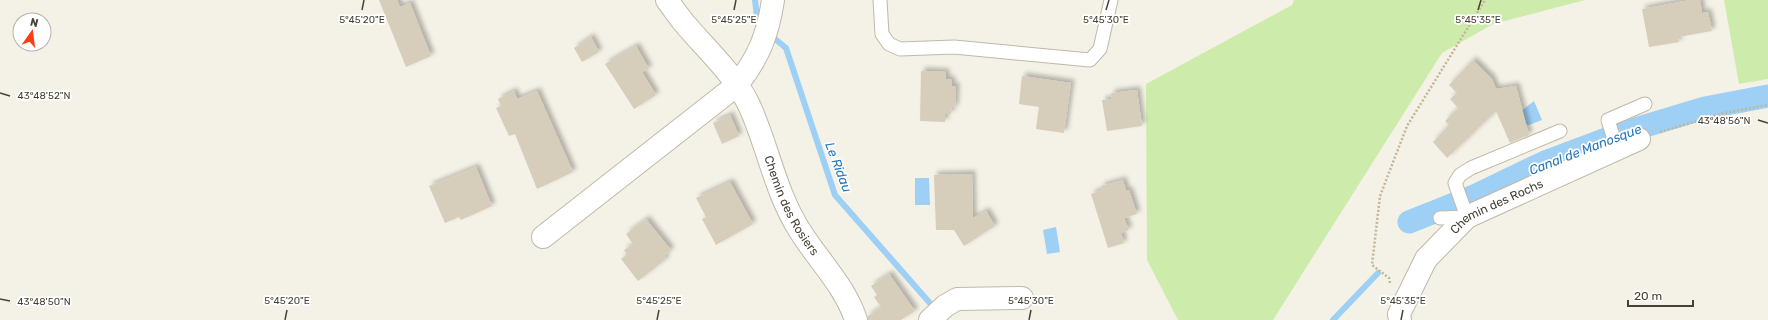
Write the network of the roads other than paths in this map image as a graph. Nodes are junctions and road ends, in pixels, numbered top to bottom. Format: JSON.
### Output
{"nodes":[{"id":1,"x":667,"y":0,"type":"edge"},
{"id":2,"x":773,"y":0,"type":"edge"},
{"id":3,"x":880,"y":0,"type":"edge"},
{"id":4,"x":1111,"y":0,"type":"edge"},
{"id":5,"x":737,"y":85,"type":"junction"},
{"id":6,"x":1645,"y":104,"type":"dead end"},
{"id":7,"x":1560,"y":131,"type":"dead end"},
{"id":8,"x":1639,"y":139,"type":"road end"},
{"id":9,"x":1617,"y":149,"type":"junction"},
{"id":10,"x":1467,"y":217,"type":"junction"},
{"id":11,"x":1440,"y":218,"type":"dead end"},
{"id":12,"x":543,"y":238,"type":"dead end"},
{"id":13,"x":1022,"y":298,"type":"dead end"},
{"id":14,"x":936,"y":315,"type":"edge"},
{"id":15,"x":856,"y":320,"type":"edge"},
{"id":16,"x":1400,"y":320,"type":"edge"}],
"edges":[{"from":1,"to":5,"type":"street","name":"Chemin des Rosiers"},
{"from":2,"to":5,"type":"street"},
{"from":3,"to":4,"type":"lane"},
{"from":5,"to":12,"type":"street"},
{"from":5,"to":15,"type":"street","name":"Chemin des Rosiers"},
{"from":6,"to":9,"type":"lane"},
{"from":7,"to":10,"type":"lane"},
{"from":8,"to":9,"type":"street","name":"Chemin des Rochs"},
{"from":9,"to":10,"type":"street","name":"Chemin des Rochs"},
{"from":10,"to":11,"type":"lane"},
{"from":10,"to":16,"type":"street","name":"Chemin des Rochs"},
{"from":13,"to":14,"type":"street"}]}
